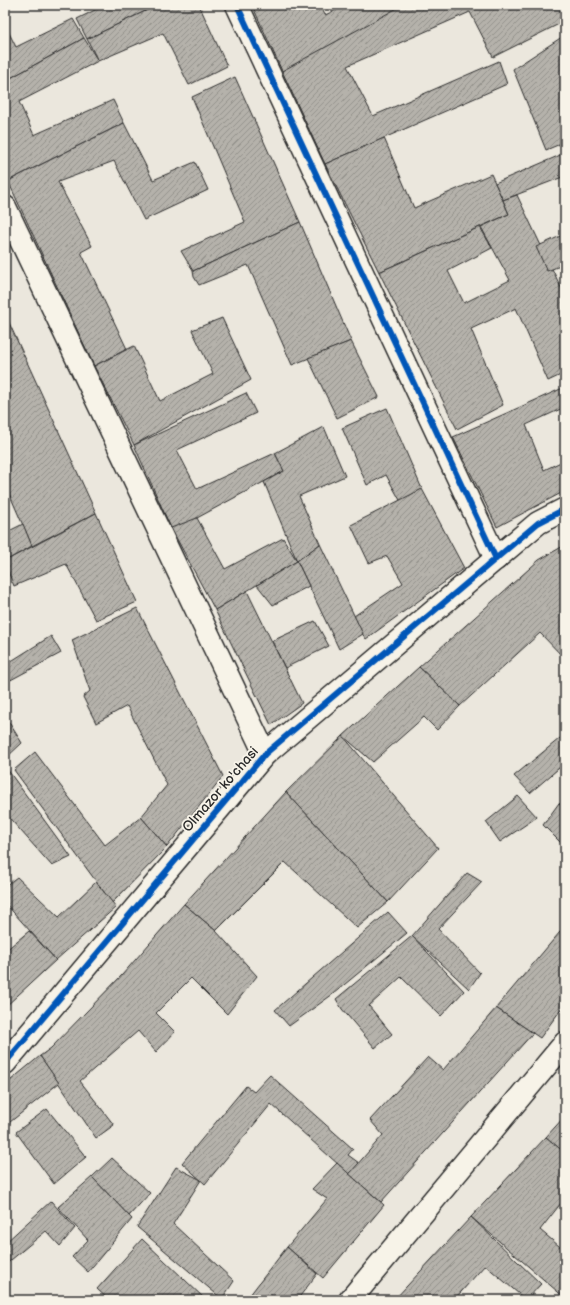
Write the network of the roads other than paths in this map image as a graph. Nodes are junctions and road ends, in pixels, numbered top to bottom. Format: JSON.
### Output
{"nodes":[{"id":1,"x":237,"y":5,"type":"edge"},
{"id":2,"x":5,"y":208,"type":"edge"},
{"id":3,"x":565,"y":509,"type":"edge"},
{"id":4,"x":496,"y":559,"type":"junction"},
{"id":5,"x":265,"y":754,"type":"junction"},
{"id":6,"x":565,"y":1043,"type":"edge"},
{"id":7,"x":5,"y":1063,"type":"edge"},
{"id":8,"x":350,"y":1300,"type":"edge"}],
"edges":[{"from":1,"to":4,"type":"street"},
{"from":2,"to":5,"type":"street"},
{"from":3,"to":4,"type":"street","name":"Olmazor ko'chasi"},
{"from":4,"to":5,"type":"street","name":"Olmazor ko'chasi"},
{"from":5,"to":7,"type":"street","name":"Olmazor ko'chasi"},
{"from":6,"to":8,"type":"street"}]}
